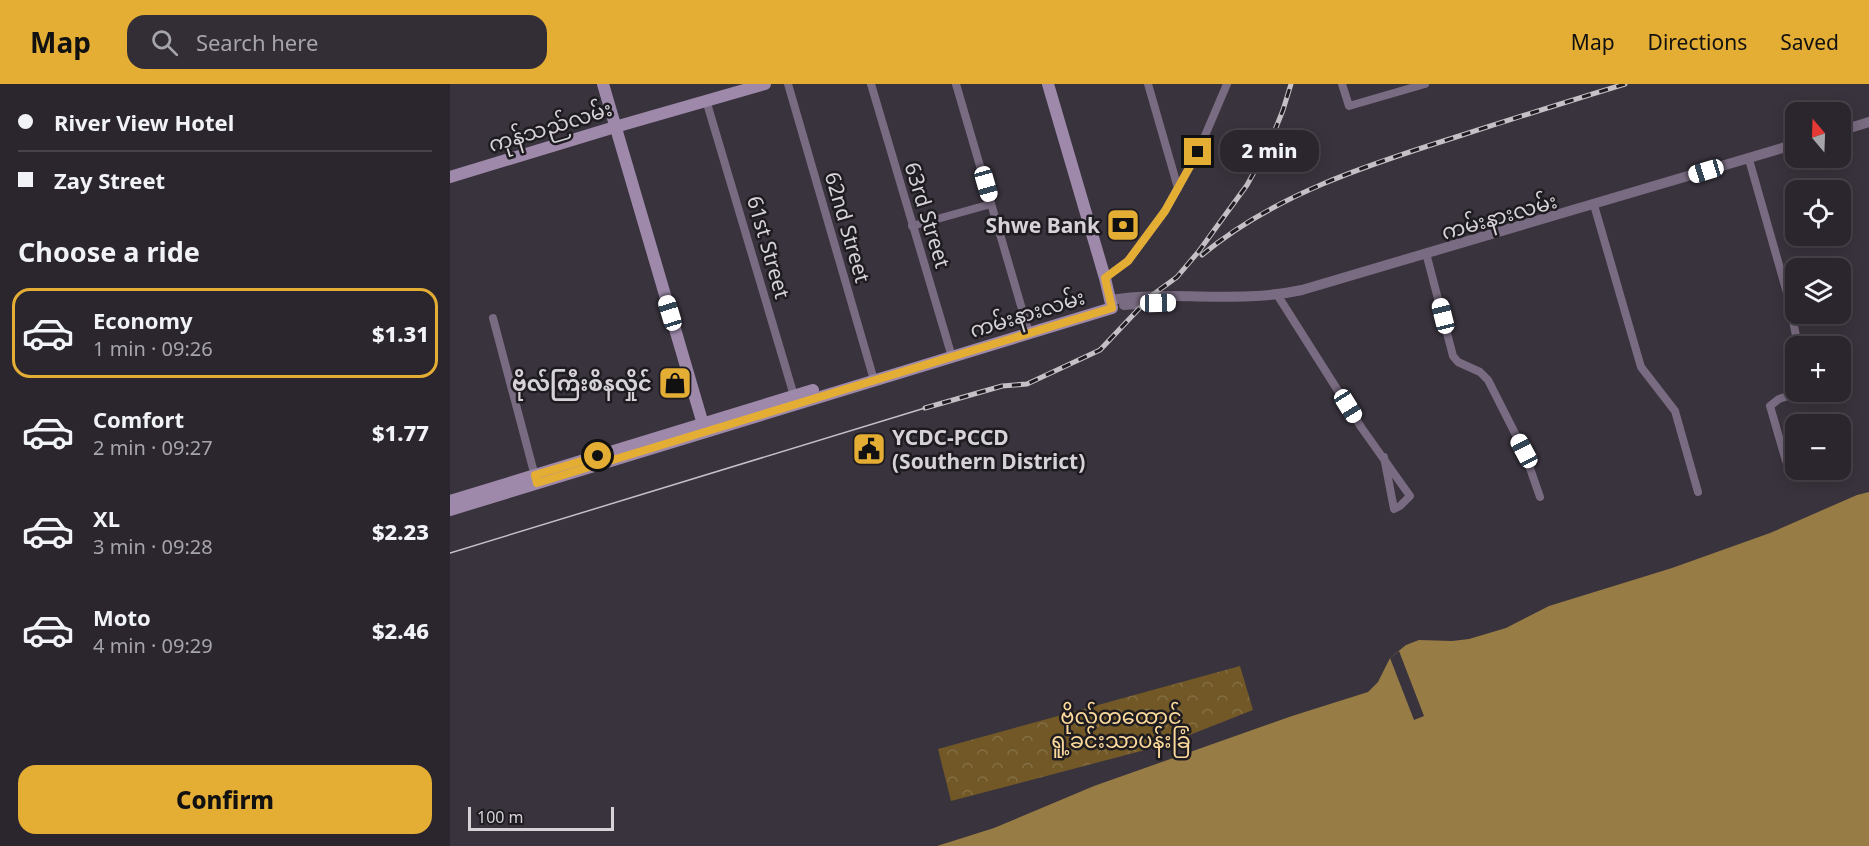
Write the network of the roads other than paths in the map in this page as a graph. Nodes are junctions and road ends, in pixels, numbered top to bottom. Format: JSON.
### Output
{"nodes":[{"id":1,"x":603,"y":84,"type":"edge"},
{"id":2,"x":765,"y":84,"type":"edge"},
{"id":3,"x":788,"y":84,"type":"edge"},
{"id":4,"x":871,"y":84,"type":"edge"},
{"id":5,"x":956,"y":84,"type":"edge"},
{"id":6,"x":1048,"y":84,"type":"edge"},
{"id":7,"x":1148,"y":84,"type":"edge"},
{"id":8,"x":1227,"y":84,"type":"edge"},
{"id":9,"x":1342,"y":84,"type":"edge"},
{"id":10,"x":1425,"y":84,"type":"edge"},
{"id":11,"x":1415,"y":85,"type":"edge"},
{"id":12,"x":706,"y":100,"type":"junction"},
{"id":13,"x":1869,"y":122,"type":"edge"},
{"id":14,"x":615,"y":127,"type":"junction"},
{"id":15,"x":1851,"y":128,"type":"edge"},
{"id":16,"x":1869,"y":128,"type":"edge"},
{"id":17,"x":1851,"y":133,"type":"edge"},
{"id":18,"x":1785,"y":147,"type":"edge"},
{"id":19,"x":1785,"y":152,"type":"edge"},
{"id":20,"x":1750,"y":163,"type":"junction"},
{"id":21,"x":450,"y":177,"type":"edge"},
{"id":22,"x":1178,"y":188,"type":"junction"},
{"id":23,"x":992,"y":204,"type":"junction"},
{"id":24,"x":1594,"y":207,"type":"junction"},
{"id":25,"x":912,"y":226,"type":"junction"},
{"id":26,"x":1427,"y":255,"type":"junction"},
{"id":27,"x":1105,"y":278,"type":"junction"},
{"id":28,"x":1280,"y":298,"type":"junction"},
{"id":29,"x":1111,"y":304,"type":"junction"},
{"id":30,"x":493,"y":318,"type":"dead end"},
{"id":31,"x":1028,"y":329,"type":"junction"},
{"id":32,"x":1796,"y":336,"type":"edge"},
{"id":33,"x":951,"y":353,"type":"junction"},
{"id":34,"x":873,"y":376,"type":"junction"},
{"id":35,"x":1785,"y":397,"type":"edge"},
{"id":36,"x":795,"y":400,"type":"junction"},
{"id":37,"x":704,"y":428,"type":"junction"},
{"id":38,"x":1384,"y":457,"type":"junction"},
{"id":39,"x":1785,"y":458,"type":"edge"},
{"id":40,"x":536,"y":479,"type":"junction"},
{"id":41,"x":1698,"y":492,"type":"dead end"},
{"id":42,"x":1540,"y":497,"type":"dead end"},
{"id":43,"x":450,"y":501,"type":"edge"},
{"id":44,"x":450,"y":510,"type":"edge"}],
"edges":[{"from":1,"to":14,"type":"main road"},
{"from":2,"to":12,"type":"main road","name":"ကုန်သည်လမ်း"},
{"from":3,"to":34,"type":"street","name":"62nd Street"},
{"from":4,"to":25,"type":"street","name":"63rd Street"},
{"from":5,"to":23,"type":"street"},
{"from":6,"to":27,"type":"main road"},
{"from":7,"to":22,"type":"street"},
{"from":8,"to":22,"type":"street"},
{"from":9,"to":11,"type":"street"},
{"from":10,"to":11,"type":"street"},
{"from":12,"to":14,"type":"main road","name":"ကုန်သည်လမ်း"},
{"from":12,"to":36,"type":"street","name":"61st Street"},
{"from":13,"to":15,"type":"street"},
{"from":14,"to":21,"type":"main road","name":"ကုန်သည်လမ်း"},
{"from":14,"to":37,"type":"main road"},
{"from":16,"to":17,"type":"street"},
{"from":18,"to":24,"type":"street","name":"ကမ်းနားလမ်း"},
{"from":19,"to":20,"type":"street","name":"ကမ်းနားလမ်း"},
{"from":20,"to":24,"type":"street","name":"ကမ်းနားလမ်း"},
{"from":20,"to":32,"type":"street"},
{"from":22,"to":27,"type":"street"},
{"from":23,"to":25,"type":"street"},
{"from":23,"to":31,"type":"street"},
{"from":24,"to":26,"type":"street","name":"ကမ်းနားလမ်း"},
{"from":24,"to":41,"type":"street"},
{"from":25,"to":33,"type":"street","name":"63rd Street"},
{"from":26,"to":28,"type":"street","name":"ကမ်းနားလမ်း"},
{"from":26,"to":42,"type":"street"},
{"from":27,"to":29,"type":"main road"},
{"from":28,"to":29,"type":"street","name":"ကမ်းနားလမ်း"},
{"from":28,"to":38,"type":"street"},
{"from":29,"to":31,"type":"main road","name":"ကမ်းနားလမ်း"},
{"from":30,"to":40,"type":"street"},
{"from":31,"to":33,"type":"main road","name":"ကမ်းနားလမ်း"},
{"from":33,"to":34,"type":"main road","name":"ကမ်းနားလမ်း"},
{"from":34,"to":36,"type":"main road","name":"ကမ်းနားလမ်း"},
{"from":35,"to":39,"type":"street"},
{"from":36,"to":37,"type":"main road","name":"ကမ်းနားလမ်း"},
{"from":37,"to":40,"type":"main road","name":"ကမ်းနားလမ်း"},
{"from":38,"to":38,"type":"street"},
{"from":40,"to":43,"type":"main road","name":"ကမ်းနားလမ်း"},
{"from":40,"to":44,"type":"main road","name":"ကမ်းနားလမ်း"}]}
